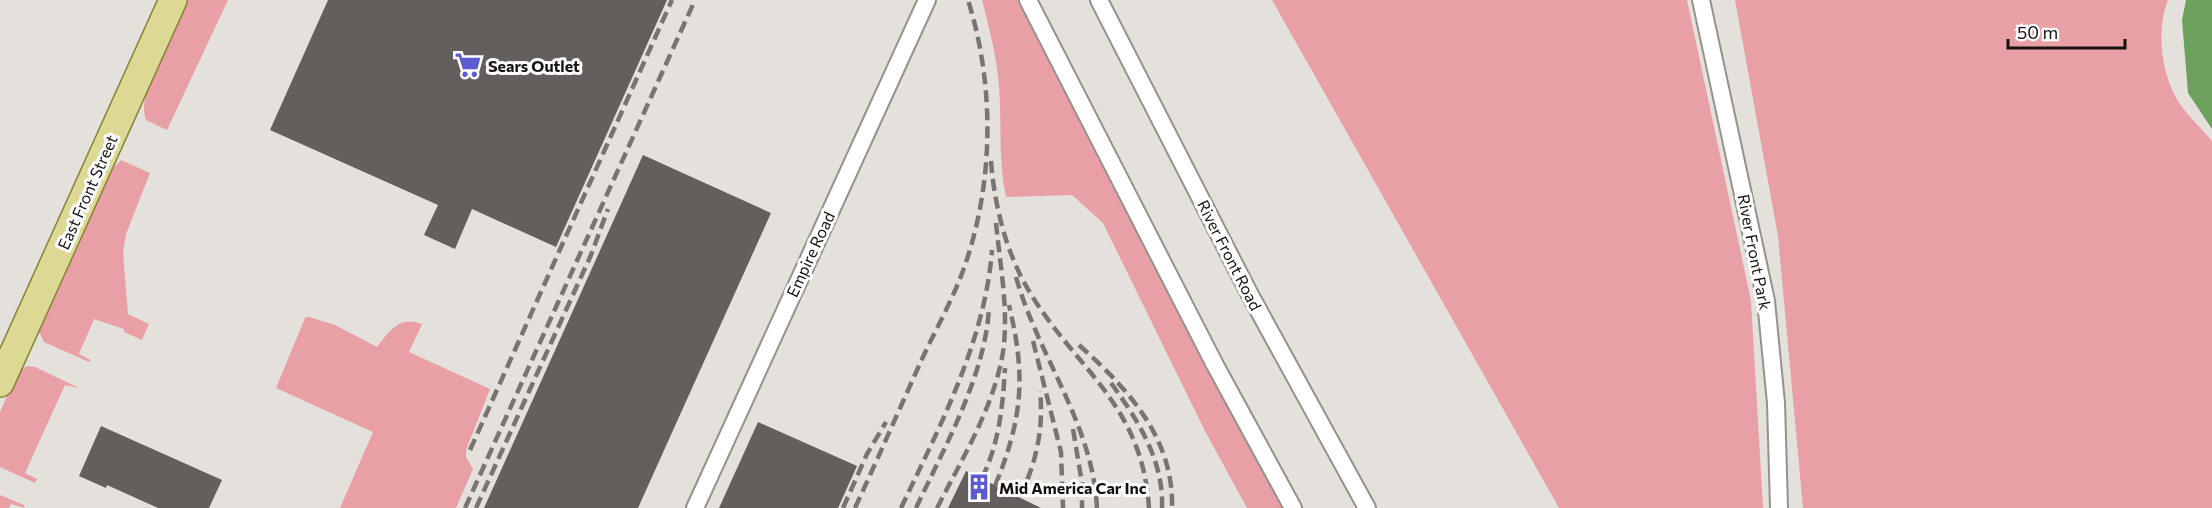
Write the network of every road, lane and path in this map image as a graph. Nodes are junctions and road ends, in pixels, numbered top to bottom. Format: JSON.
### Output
{"nodes":[{"id":1,"x":173,"y":0,"type":"edge"},
{"id":2,"x":927,"y":0,"type":"edge"},
{"id":3,"x":1028,"y":0,"type":"edge"},
{"id":4,"x":1099,"y":0,"type":"edge"},
{"id":5,"x":1701,"y":0,"type":"edge"},
{"id":6,"x":0,"y":383,"type":"edge"},
{"id":7,"x":695,"y":508,"type":"edge"},
{"id":8,"x":1293,"y":508,"type":"edge"},
{"id":9,"x":1367,"y":508,"type":"edge"},
{"id":10,"x":1779,"y":508,"type":"edge"}],
"edges":[{"from":1,"to":6,"type":"main road","name":"East Front Street"},
{"from":2,"to":7,"type":"street","name":"Empire Road"},
{"from":3,"to":8,"type":"street"},
{"from":4,"to":9,"type":"street","name":"River Front Road"},
{"from":5,"to":10,"type":"street","name":"River Front Park"}]}
